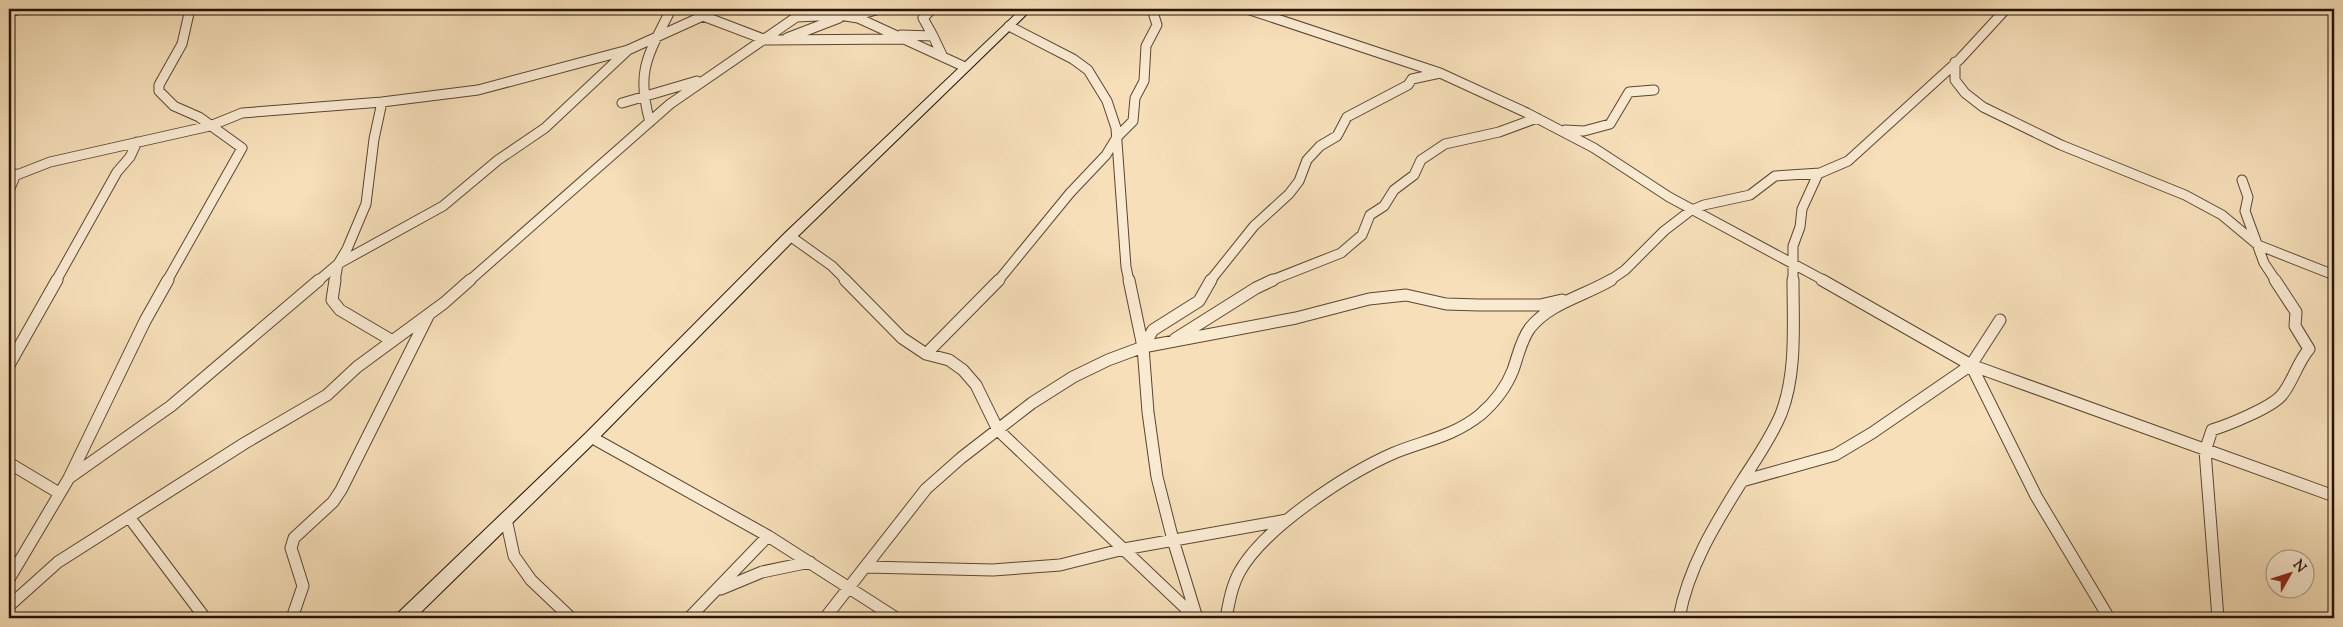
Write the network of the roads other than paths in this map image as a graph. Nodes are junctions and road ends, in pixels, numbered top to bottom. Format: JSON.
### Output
{"nodes":[{"id":1,"x":19,"y":9,"type":"edge"},
{"id":2,"x":190,"y":9,"type":"edge"},
{"id":3,"x":671,"y":9,"type":"edge"},
{"id":4,"x":711,"y":9,"type":"edge"},
{"id":5,"x":808,"y":9,"type":"edge"},
{"id":6,"x":855,"y":9,"type":"edge"},
{"id":7,"x":880,"y":9,"type":"edge"},
{"id":8,"x":932,"y":9,"type":"edge"},
{"id":9,"x":1027,"y":9,"type":"edge"},
{"id":10,"x":1152,"y":9,"type":"edge"},
{"id":11,"x":1247,"y":9,"type":"edge"},
{"id":12,"x":2006,"y":9,"type":"edge"},
{"id":13,"x":9,"y":13,"type":"edge"},
{"id":14,"x":847,"y":15,"type":"junction"},
{"id":15,"x":703,"y":16,"type":"junction"},
{"id":16,"x":796,"y":18,"type":"junction"},
{"id":17,"x":1009,"y":26,"type":"junction"},
{"id":18,"x":659,"y":35,"type":"junction"},
{"id":19,"x":895,"y":35,"type":"junction"},
{"id":20,"x":933,"y":36,"type":"junction"},
{"id":21,"x":905,"y":39,"type":"junction"},
{"id":22,"x":766,"y":40,"type":"junction"},
{"id":23,"x":779,"y":40,"type":"junction"},
{"id":24,"x":628,"y":50,"type":"junction"},
{"id":25,"x":943,"y":57,"type":"junction"},
{"id":26,"x":1955,"y":62,"type":"junction"},
{"id":27,"x":965,"y":67,"type":"junction"},
{"id":28,"x":1440,"y":73,"type":"junction"},
{"id":29,"x":706,"y":79,"type":"junction"},
{"id":30,"x":1654,"y":90,"type":"dead end"},
{"id":31,"x":642,"y":96,"type":"junction"},
{"id":32,"x":382,"y":102,"type":"junction"},
{"id":33,"x":622,"y":104,"type":"dead end"},
{"id":34,"x":1537,"y":118,"type":"junction"},
{"id":35,"x":650,"y":122,"type":"junction"},
{"id":36,"x":210,"y":126,"type":"junction"},
{"id":37,"x":1561,"y":130,"type":"junction"},
{"id":38,"x":1117,"y":137,"type":"junction"},
{"id":39,"x":137,"y":142,"type":"junction"},
{"id":40,"x":1818,"y":174,"type":"junction"},
{"id":41,"x":12,"y":176,"type":"edge"},
{"id":42,"x":2242,"y":180,"type":"dead end"},
{"id":43,"x":9,"y":191,"type":"edge"},
{"id":44,"x":1692,"y":210,"type":"junction"},
{"id":45,"x":790,"y":236,"type":"junction"},
{"id":46,"x":2258,"y":245,"type":"junction"},
{"id":47,"x":1793,"y":263,"type":"junction"},
{"id":48,"x":338,"y":264,"type":"junction"},
{"id":49,"x":2334,"y":274,"type":"edge"},
{"id":50,"x":1578,"y":296,"type":"junction"},
{"id":51,"x":429,"y":314,"type":"junction"},
{"id":52,"x":2000,"y":320,"type":"dead end"},
{"id":53,"x":391,"y":340,"type":"junction"},
{"id":54,"x":1170,"y":342,"type":"junction"},
{"id":55,"x":1143,"y":347,"type":"junction"},
{"id":56,"x":926,"y":354,"type":"junction"},
{"id":57,"x":9,"y":365,"type":"edge"},
{"id":58,"x":1971,"y":365,"type":"junction"},
{"id":59,"x":998,"y":430,"type":"junction"},
{"id":60,"x":591,"y":437,"type":"junction"},
{"id":61,"x":2204,"y":451,"type":"junction"},
{"id":62,"x":9,"y":463,"type":"edge"},
{"id":63,"x":68,"y":478,"type":"junction"},
{"id":64,"x":1742,"y":481,"type":"junction"},
{"id":65,"x":59,"y":493,"type":"junction"},
{"id":66,"x":2334,"y":496,"type":"edge"},
{"id":67,"x":129,"y":517,"type":"junction"},
{"id":68,"x":506,"y":519,"type":"junction"},
{"id":69,"x":1287,"y":520,"type":"junction"},
{"id":70,"x":768,"y":536,"type":"junction"},
{"id":71,"x":1173,"y":540,"type":"junction"},
{"id":72,"x":1124,"y":549,"type":"junction"},
{"id":73,"x":810,"y":562,"type":"junction"},
{"id":74,"x":866,"y":567,"type":"junction"},
{"id":75,"x":9,"y":579,"type":"edge"},
{"id":76,"x":848,"y":589,"type":"junction"},
{"id":77,"x":716,"y":591,"type":"junction"},
{"id":78,"x":9,"y":606,"type":"edge"},
{"id":79,"x":205,"y":618,"type":"edge"},
{"id":80,"x":292,"y":618,"type":"edge"},
{"id":81,"x":404,"y":618,"type":"edge"},
{"id":82,"x":571,"y":618,"type":"edge"},
{"id":83,"x":689,"y":618,"type":"edge"},
{"id":84,"x":826,"y":618,"type":"edge"},
{"id":85,"x":896,"y":618,"type":"edge"},
{"id":86,"x":1197,"y":618,"type":"edge"},
{"id":87,"x":1226,"y":618,"type":"edge"},
{"id":88,"x":1679,"y":618,"type":"edge"},
{"id":89,"x":2109,"y":618,"type":"edge"},
{"id":90,"x":2218,"y":618,"type":"edge"}],
"edges":[{"from":1,"to":13,"type":"street"},
{"from":2,"to":36,"type":"street"},
{"from":3,"to":18,"type":"street"},
{"from":4,"to":15,"type":"street"},
{"from":5,"to":16,"type":"street"},
{"from":6,"to":7,"type":"street"},
{"from":8,"to":20,"type":"street"},
{"from":9,"to":17,"type":"main road"},
{"from":10,"to":38,"type":"street"},
{"from":11,"to":28,"type":"street"},
{"from":12,"to":26,"type":"street"},
{"from":14,"to":16,"type":"street"},
{"from":14,"to":19,"type":"street"},
{"from":14,"to":23,"type":"street"},
{"from":15,"to":18,"type":"street"},
{"from":15,"to":22,"type":"street"},
{"from":16,"to":22,"type":"street"},
{"from":17,"to":27,"type":"main road"},
{"from":17,"to":38,"type":"street"},
{"from":18,"to":24,"type":"street"},
{"from":18,"to":31,"type":"street"},
{"from":19,"to":20,"type":"street"},
{"from":19,"to":21,"type":"street"},
{"from":20,"to":25,"type":"street"},
{"from":21,"to":23,"type":"street"},
{"from":21,"to":25,"type":"street"},
{"from":22,"to":23,"type":"street"},
{"from":22,"to":29,"type":"street"},
{"from":24,"to":32,"type":"street"},
{"from":24,"to":48,"type":"street"},
{"from":25,"to":27,"type":"street"},
{"from":26,"to":40,"type":"street"},
{"from":26,"to":46,"type":"street"},
{"from":27,"to":45,"type":"main road"},
{"from":28,"to":34,"type":"street"},
{"from":28,"to":55,"type":"street"},
{"from":29,"to":31,"type":"street"},
{"from":29,"to":35,"type":"street"},
{"from":30,"to":37,"type":"street"},
{"from":31,"to":33,"type":"street"},
{"from":31,"to":35,"type":"street"},
{"from":32,"to":36,"type":"street"},
{"from":32,"to":48,"type":"street"},
{"from":34,"to":37,"type":"street"},
{"from":34,"to":54,"type":"street"},
{"from":35,"to":51,"type":"street"},
{"from":36,"to":39,"type":"street"},
{"from":36,"to":63,"type":"street"},
{"from":37,"to":44,"type":"street"},
{"from":38,"to":55,"type":"street"},
{"from":38,"to":56,"type":"street"},
{"from":39,"to":41,"type":"street"},
{"from":39,"to":57,"type":"street"},
{"from":40,"to":44,"type":"street"},
{"from":40,"to":47,"type":"street"},
{"from":41,"to":43,"type":"street"},
{"from":42,"to":46,"type":"street"},
{"from":44,"to":47,"type":"street"},
{"from":44,"to":50,"type":"street"},
{"from":45,"to":56,"type":"street"},
{"from":45,"to":60,"type":"main road"},
{"from":46,"to":49,"type":"street"},
{"from":46,"to":61,"type":"street"},
{"from":47,"to":58,"type":"street"},
{"from":47,"to":64,"type":"street"},
{"from":48,"to":53,"type":"street"},
{"from":48,"to":63,"type":"street"},
{"from":50,"to":54,"type":"street"},
{"from":50,"to":69,"type":"street"},
{"from":51,"to":53,"type":"street"},
{"from":51,"to":80,"type":"street"},
{"from":52,"to":58,"type":"street"},
{"from":53,"to":67,"type":"street"},
{"from":54,"to":55,"type":"street"},
{"from":55,"to":59,"type":"street"},
{"from":55,"to":71,"type":"street"},
{"from":56,"to":59,"type":"street"},
{"from":58,"to":61,"type":"street"},
{"from":58,"to":64,"type":"street"},
{"from":58,"to":89,"type":"street"},
{"from":59,"to":72,"type":"street"},
{"from":59,"to":74,"type":"street"},
{"from":60,"to":68,"type":"main road"},
{"from":60,"to":70,"type":"street"},
{"from":61,"to":66,"type":"street"},
{"from":61,"to":90,"type":"street"},
{"from":62,"to":65,"type":"street"},
{"from":63,"to":65,"type":"street"},
{"from":64,"to":88,"type":"street"},
{"from":65,"to":75,"type":"street"},
{"from":67,"to":78,"type":"street"},
{"from":67,"to":79,"type":"street"},
{"from":68,"to":81,"type":"main road"},
{"from":68,"to":82,"type":"street"},
{"from":69,"to":71,"type":"street"},
{"from":69,"to":87,"type":"street"},
{"from":70,"to":73,"type":"street"},
{"from":70,"to":77,"type":"street"},
{"from":71,"to":72,"type":"street"},
{"from":71,"to":86,"type":"street"},
{"from":72,"to":74,"type":"street"},
{"from":72,"to":86,"type":"street"},
{"from":73,"to":76,"type":"street"},
{"from":73,"to":77,"type":"street"},
{"from":74,"to":76,"type":"street"},
{"from":76,"to":84,"type":"street"},
{"from":76,"to":85,"type":"street"},
{"from":77,"to":83,"type":"street"}]}
